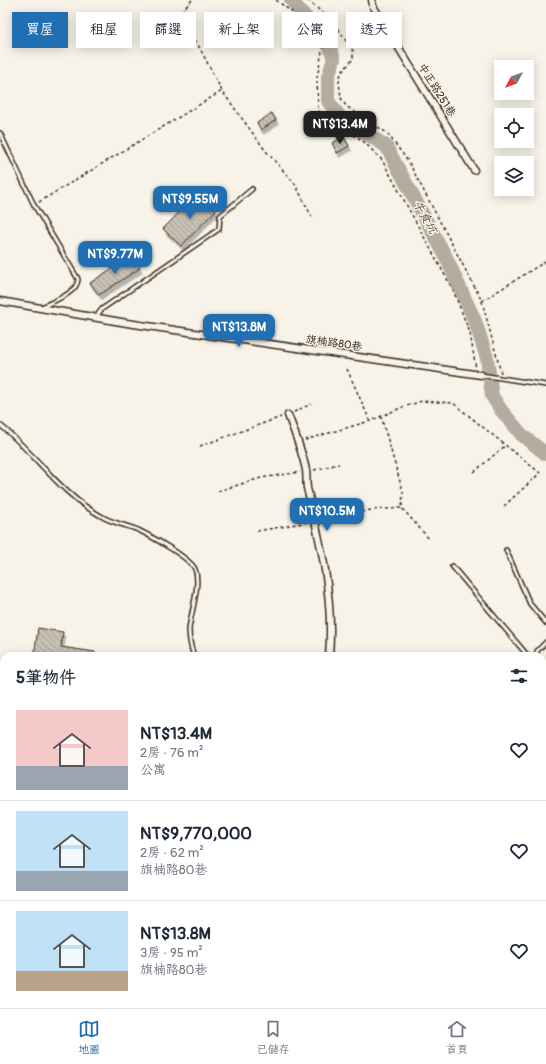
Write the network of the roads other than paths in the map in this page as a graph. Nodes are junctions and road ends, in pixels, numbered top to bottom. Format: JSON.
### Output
{"nodes":[{"id":1,"x":372,"y":0,"type":"edge"},
{"id":2,"x":0,"y":133,"type":"edge"},
{"id":3,"x":474,"y":170,"type":"dead end"},
{"id":4,"x":252,"y":189,"type":"dead end"},
{"id":5,"x":0,"y":301,"type":"edge"},
{"id":6,"x":42,"y":308,"type":"junction"},
{"id":7,"x":95,"y":318,"type":"junction"},
{"id":8,"x":479,"y":375,"type":"joint"},
{"id":9,"x":546,"y":385,"type":"edge"},
{"id":10,"x":288,"y":415,"type":"road end"},
{"id":11,"x":0,"y":425,"type":"edge"},
{"id":12,"x":506,"y":550,"type":"dead end"},
{"id":13,"x":452,"y":566,"type":"dead end"},
{"id":14,"x":546,"y":623,"type":"edge"},
{"id":15,"x":546,"y":642,"type":"edge"},
{"id":16,"x":193,"y":652,"type":"edge"},
{"id":17,"x":328,"y":652,"type":"edge"},
{"id":18,"x":525,"y":652,"type":"edge"},
{"id":19,"x":537,"y":652,"type":"edge"}],
"edges":[{"from":1,"to":3,"type":"street","name":"中正路251巷"},
{"from":2,"to":6,"type":"lane"},
{"from":4,"to":7,"type":"lane"},
{"from":5,"to":6,"type":"street","name":"旗楠路80巷"},
{"from":6,"to":7,"type":"street","name":"旗楠路80巷"},
{"from":7,"to":8,"type":"street","name":"旗楠路80巷"},
{"from":8,"to":9,"type":"lane","name":"旗楠路80巷"},
{"from":10,"to":17,"type":"street"},
{"from":11,"to":16,"type":"lane"},
{"from":12,"to":14,"type":"lane"},
{"from":13,"to":18,"type":"lane"},
{"from":15,"to":19,"type":"lane"}]}
